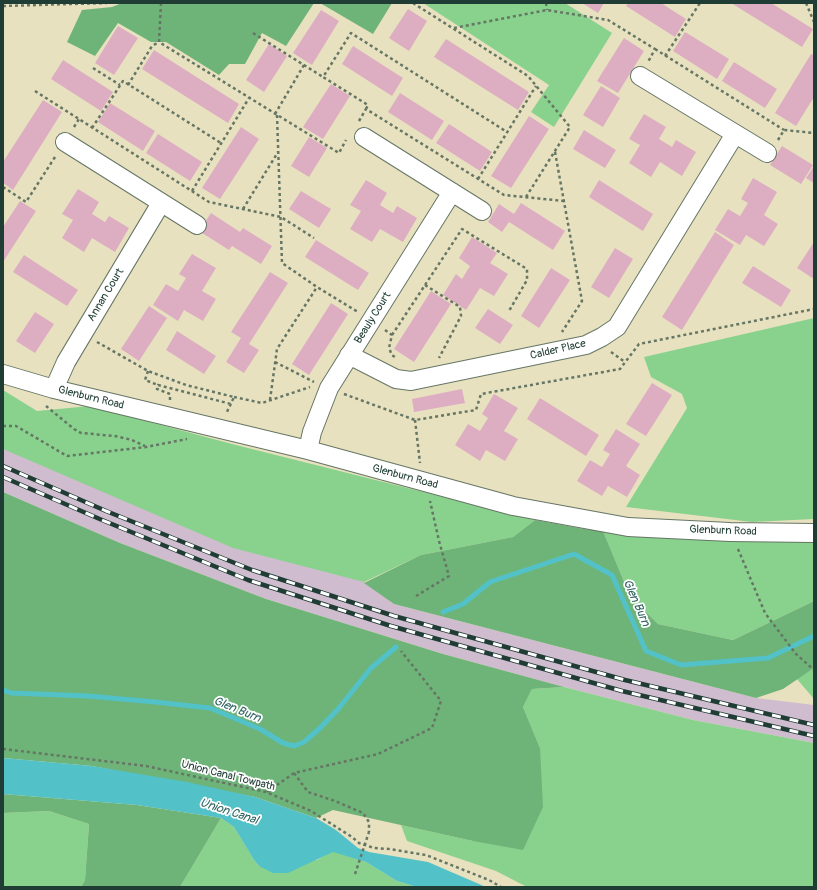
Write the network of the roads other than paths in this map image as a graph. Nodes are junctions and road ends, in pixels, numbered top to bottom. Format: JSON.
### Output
{"nodes":[{"id":1,"x":640,"y":76,"type":"road end"},
{"id":2,"x":357,"y":132,"type":"road end"},
{"id":3,"x":736,"y":134,"type":"junction"},
{"id":4,"x":65,"y":142,"type":"road end"},
{"id":5,"x":767,"y":153,"type":"road end"},
{"id":6,"x":452,"y":192,"type":"junction"},
{"id":7,"x":161,"y":203,"type":"junction"},
{"id":8,"x":482,"y":211,"type":"dead end"},
{"id":9,"x":197,"y":225,"type":"dead end"},
{"id":10,"x":349,"y":355,"type":"junction"},
{"id":11,"x":3,"y":374,"type":"edge"},
{"id":12,"x":54,"y":389,"type":"junction"},
{"id":13,"x":308,"y":450,"type":"junction"},
{"id":14,"x":814,"y":533,"type":"edge"}],
"edges":[{"from":1,"to":3,"type":"street"},
{"from":2,"to":6,"type":"street"},
{"from":3,"to":5,"type":"street"},
{"from":3,"to":10,"type":"street","name":"Calder Place"},
{"from":4,"to":7,"type":"street"},
{"from":6,"to":8,"type":"street"},
{"from":6,"to":10,"type":"street","name":"Beauly Court"},
{"from":7,"to":9,"type":"street"},
{"from":7,"to":12,"type":"street","name":"Annan Court"},
{"from":10,"to":13,"type":"street","name":"Beauly Court"},
{"from":11,"to":12,"type":"street","name":"Glenburn Road"},
{"from":12,"to":13,"type":"street","name":"Glenburn Road"},
{"from":13,"to":14,"type":"street","name":"Glenburn Road"}]}
